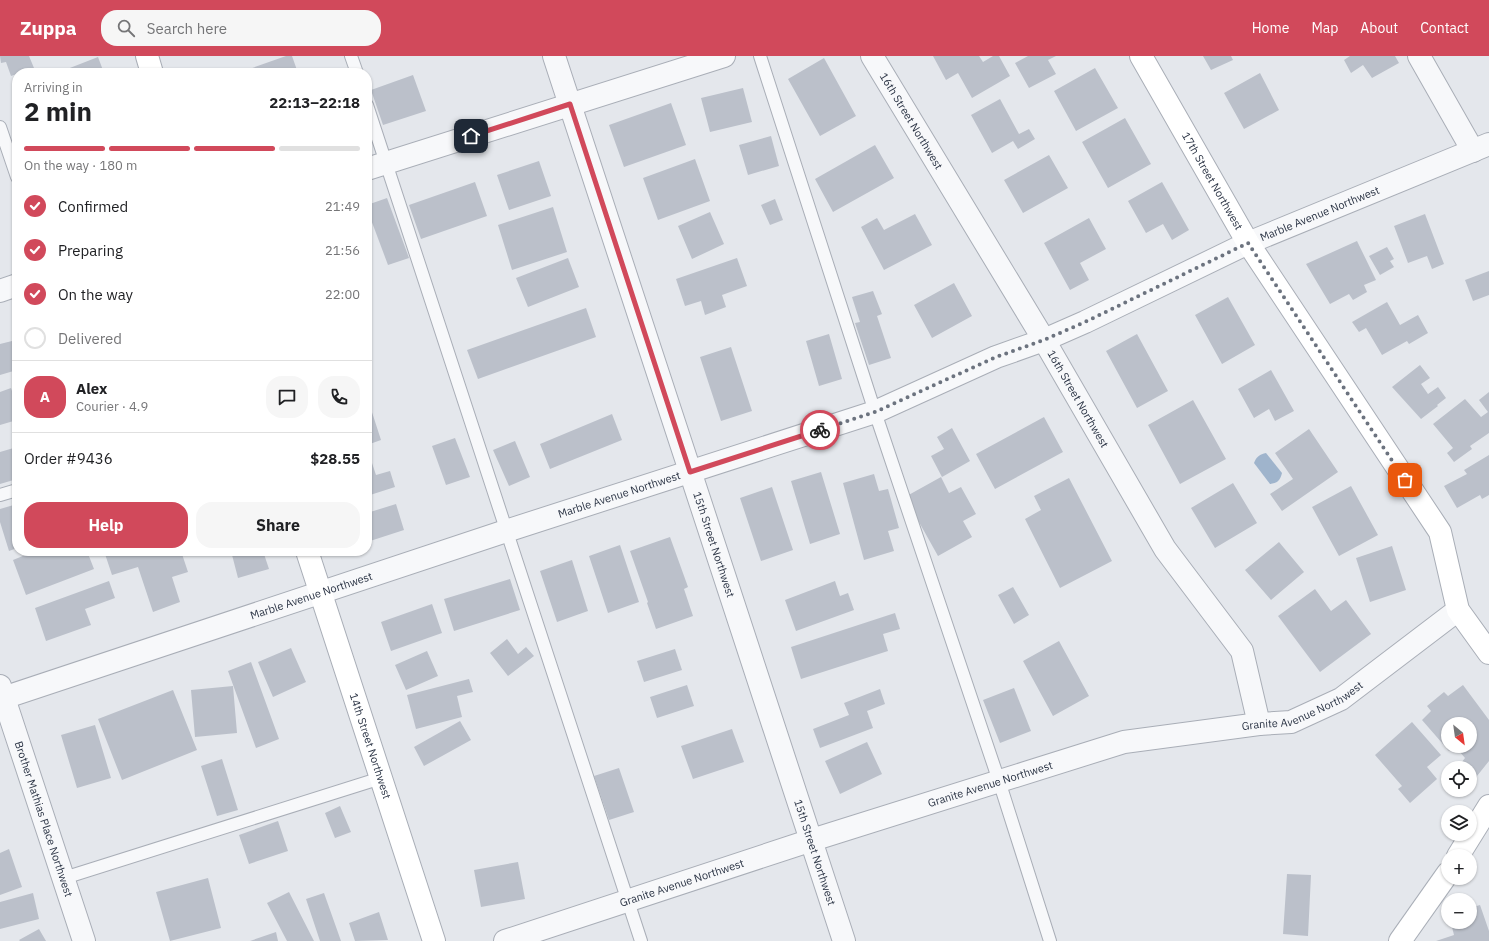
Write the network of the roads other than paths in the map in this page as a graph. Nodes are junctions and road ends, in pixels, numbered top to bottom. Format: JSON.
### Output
{"nodes":[{"id":1,"x":147,"y":56,"type":"edge"},
{"id":2,"x":351,"y":56,"type":"edge"},
{"id":3,"x":554,"y":56,"type":"edge"},
{"id":4,"x":724,"y":56,"type":"edge"},
{"id":5,"x":760,"y":56,"type":"edge"},
{"id":6,"x":872,"y":56,"type":"edge"},
{"id":7,"x":1141,"y":56,"type":"edge"},
{"id":8,"x":1419,"y":56,"type":"edge"},
{"id":9,"x":151,"y":68,"type":"edge"},
{"id":10,"x":355,"y":68,"type":"edge"},
{"id":11,"x":570,"y":104,"type":"junction"},
{"id":12,"x":0,"y":127,"type":"edge"},
{"id":13,"x":372,"y":139,"type":"edge"},
{"id":14,"x":1481,"y":147,"type":"edge"},
{"id":15,"x":12,"y":162,"type":"edge"},
{"id":16,"x":376,"y":166,"type":"edge"},
{"id":17,"x":1248,"y":243,"type":"junction"},
{"id":18,"x":12,"y":287,"type":"edge"},
{"id":19,"x":0,"y":291,"type":"edge"},
{"id":20,"x":1044,"y":340,"type":"junction"},
{"id":21,"x":875,"y":412,"type":"junction"},
{"id":22,"x":690,"y":472,"type":"junction"},
{"id":23,"x":12,"y":492,"type":"edge"},
{"id":24,"x":0,"y":496,"type":"edge"},
{"id":25,"x":506,"y":531,"type":"junction"},
{"id":26,"x":309,"y":556,"type":"edge"},
{"id":27,"x":321,"y":593,"type":"junction"},
{"id":28,"x":1458,"y":610,"type":"junction"},
{"id":29,"x":1489,"y":653,"type":"edge"},
{"id":30,"x":1,"y":694,"type":"edge"},
{"id":31,"x":1259,"y":724,"type":"junction"},
{"id":32,"x":381,"y":778,"type":"junction"},
{"id":33,"x":999,"y":781,"type":"junction"},
{"id":34,"x":1489,"y":806,"type":"edge"},
{"id":35,"x":812,"y":840,"type":"junction"},
{"id":36,"x":1462,"y":849,"type":"edge"},
{"id":37,"x":64,"y":878,"type":"junction"},
{"id":38,"x":1441,"y":883,"type":"edge"},
{"id":39,"x":628,"y":900,"type":"junction"},
{"id":40,"x":84,"y":941,"type":"edge"},
{"id":41,"x":434,"y":941,"type":"edge"},
{"id":42,"x":504,"y":941,"type":"edge"},
{"id":43,"x":641,"y":941,"type":"edge"},
{"id":44,"x":844,"y":941,"type":"edge"},
{"id":45,"x":1050,"y":941,"type":"edge"},
{"id":46,"x":1400,"y":941,"type":"edge"}],
"edges":[{"from":1,"to":9,"type":"street"},
{"from":2,"to":10,"type":"lane"},
{"from":3,"to":11,"type":"street","name":"15th Street Northwest"},
{"from":4,"to":11,"type":"street"},
{"from":5,"to":21,"type":"lane"},
{"from":6,"to":20,"type":"street","name":"16th Street Northwest"},
{"from":7,"to":17,"type":"street","name":"17th Street Northwest"},
{"from":8,"to":14,"type":"street"},
{"from":11,"to":16,"type":"street"},
{"from":11,"to":22,"type":"street","name":"15th Street Northwest"},
{"from":12,"to":15,"type":"lane"},
{"from":13,"to":16,"type":"lane"},
{"from":14,"to":17,"type":"street","name":"Marble Avenue Northwest"},
{"from":16,"to":25,"type":"lane"},
{"from":17,"to":20,"type":"street","name":"Marble Avenue Northwest"},
{"from":17,"to":28,"type":"street","name":"17th Street Northwest"},
{"from":18,"to":19,"type":"street"},
{"from":20,"to":21,"type":"street","name":"Marble Avenue Northwest"},
{"from":20,"to":31,"type":"street","name":"16th Street Northwest"},
{"from":21,"to":22,"type":"street","name":"Marble Avenue Northwest"},
{"from":21,"to":33,"type":"lane"},
{"from":22,"to":25,"type":"street","name":"Marble Avenue Northwest"},
{"from":22,"to":35,"type":"street","name":"15th Street Northwest"},
{"from":23,"to":24,"type":"lane"},
{"from":25,"to":27,"type":"street","name":"Marble Avenue Northwest"},
{"from":25,"to":39,"type":"lane"},
{"from":26,"to":27,"type":"street","name":"14th Street Northwest"},
{"from":27,"to":30,"type":"street","name":"Marble Avenue Northwest"},
{"from":27,"to":32,"type":"street","name":"14th Street Northwest"},
{"from":28,"to":29,"type":"street","name":"17th Street Northwest"},
{"from":28,"to":31,"type":"street","name":"Granite Avenue Northwest"},
{"from":30,"to":37,"type":"street","name":"Brother Mathias Place Northwest"},
{"from":31,"to":33,"type":"street","name":"Granite Avenue Northwest"},
{"from":32,"to":37,"type":"lane"},
{"from":32,"to":41,"type":"street","name":"14th Street Northwest"},
{"from":33,"to":35,"type":"street","name":"Granite Avenue Northwest"},
{"from":33,"to":45,"type":"lane"},
{"from":34,"to":36,"type":"street"},
{"from":35,"to":39,"type":"street","name":"Granite Avenue Northwest"},
{"from":35,"to":44,"type":"street","name":"15th Street Northwest"},
{"from":37,"to":40,"type":"street","name":"Brother Mathias Place Northwest"},
{"from":38,"to":46,"type":"street"},
{"from":39,"to":42,"type":"street","name":"Granite Avenue Northwest"},
{"from":39,"to":43,"type":"lane"}]}
